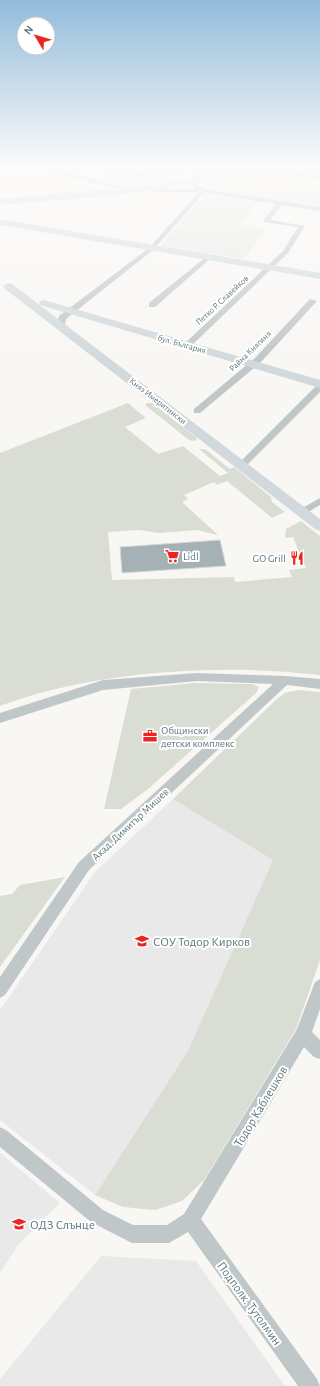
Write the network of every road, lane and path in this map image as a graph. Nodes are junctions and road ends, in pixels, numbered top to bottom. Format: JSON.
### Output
{"nodes":[{"id":1,"x":55,"y":233,"type":"edge"},
{"id":2,"x":165,"y":233,"type":"edge"},
{"id":3,"x":298,"y":233,"type":"edge"},
{"id":4,"x":151,"y":249,"type":"junction"},
{"id":5,"x":208,"y":258,"type":"junction"},
{"id":6,"x":270,"y":268,"type":"junction"},
{"id":7,"x":320,"y":276,"type":"edge"},
{"id":8,"x":0,"y":279,"type":"edge"},
{"id":9,"x":8,"y":286,"type":"junction"},
{"id":10,"x":313,"y":301,"type":"dead end"},
{"id":11,"x":44,"y":303,"type":"junction"},
{"id":12,"x":152,"y":305,"type":"dead end"},
{"id":13,"x":70,"y":311,"type":"junction"},
{"id":14,"x":62,"y":327,"type":"junction"},
{"id":15,"x":187,"y":345,"type":"junction"},
{"id":16,"x":253,"y":364,"type":"junction"},
{"id":17,"x":320,"y":384,"type":"edge"},
{"id":18,"x":320,"y":387,"type":"edge"},
{"id":19,"x":198,"y":411,"type":"dead end"},
{"id":20,"x":242,"y":465,"type":"junction"},
{"id":21,"x":320,"y":501,"type":"edge"},
{"id":22,"x":302,"y":512,"type":"junction"},
{"id":23,"x":320,"y":526,"type":"edge"},
{"id":24,"x":285,"y":680,"type":"junction"},
{"id":25,"x":320,"y":684,"type":"edge"},
{"id":26,"x":0,"y":718,"type":"edge"},
{"id":27,"x":320,"y":987,"type":"edge"},
{"id":28,"x":0,"y":990,"type":"edge"},
{"id":29,"x":303,"y":1034,"type":"junction"},
{"id":30,"x":320,"y":1051,"type":"edge"},
{"id":31,"x":0,"y":1136,"type":"edge"},
{"id":32,"x":190,"y":1220,"type":"junction"},
{"id":33,"x":310,"y":1386,"type":"edge"}],
"edges":[{"from":1,"to":4,"type":"street"},
{"from":2,"to":4,"type":"street"},
{"from":3,"to":6,"type":"street","name":"Петко Р. Славейков"},
{"from":4,"to":5,"type":"street"},
{"from":4,"to":13,"type":"street"},
{"from":5,"to":6,"type":"street"},
{"from":5,"to":12,"type":"street"},
{"from":6,"to":7,"type":"street"},
{"from":6,"to":15,"type":"street","name":"Петко Р. Славейков"},
{"from":8,"to":9,"type":"street","name":"Княз Имеритински"},
{"from":9,"to":11,"type":"street","name":"Княз Имеритински"},
{"from":9,"to":14,"type":"street"},
{"from":10,"to":16,"type":"street","name":"Райна Княгиня"},
{"from":11,"to":13,"type":"street","name":"бул. България"},
{"from":11,"to":14,"type":"street","name":"Княз Имеритински"},
{"from":13,"to":14,"type":"street"},
{"from":13,"to":15,"type":"street","name":"бул. България"},
{"from":14,"to":20,"type":"street","name":"Княз Имеритински"},
{"from":15,"to":16,"type":"street","name":"бул. България"},
{"from":16,"to":17,"type":"street","name":"бул. България"},
{"from":16,"to":19,"type":"street","name":"Райна Княгиня"},
{"from":18,"to":20,"type":"street"},
{"from":20,"to":22,"type":"street","name":"Княз Имеритински"},
{"from":21,"to":22,"type":"street"},
{"from":22,"to":23,"type":"street","name":"Княз Имеритински"},
{"from":24,"to":25,"type":"street"},
{"from":24,"to":26,"type":"street"},
{"from":24,"to":28,"type":"street","name":"Акад. Димитър Мишев"},
{"from":27,"to":29,"type":"street","name":"Тодор Каблешков"},
{"from":29,"to":30,"type":"street"},
{"from":29,"to":32,"type":"street","name":"Тодор Каблешков"},
{"from":31,"to":32,"type":"street"},
{"from":32,"to":33,"type":"street","name":"Подполк. Тутолмин"}]}
